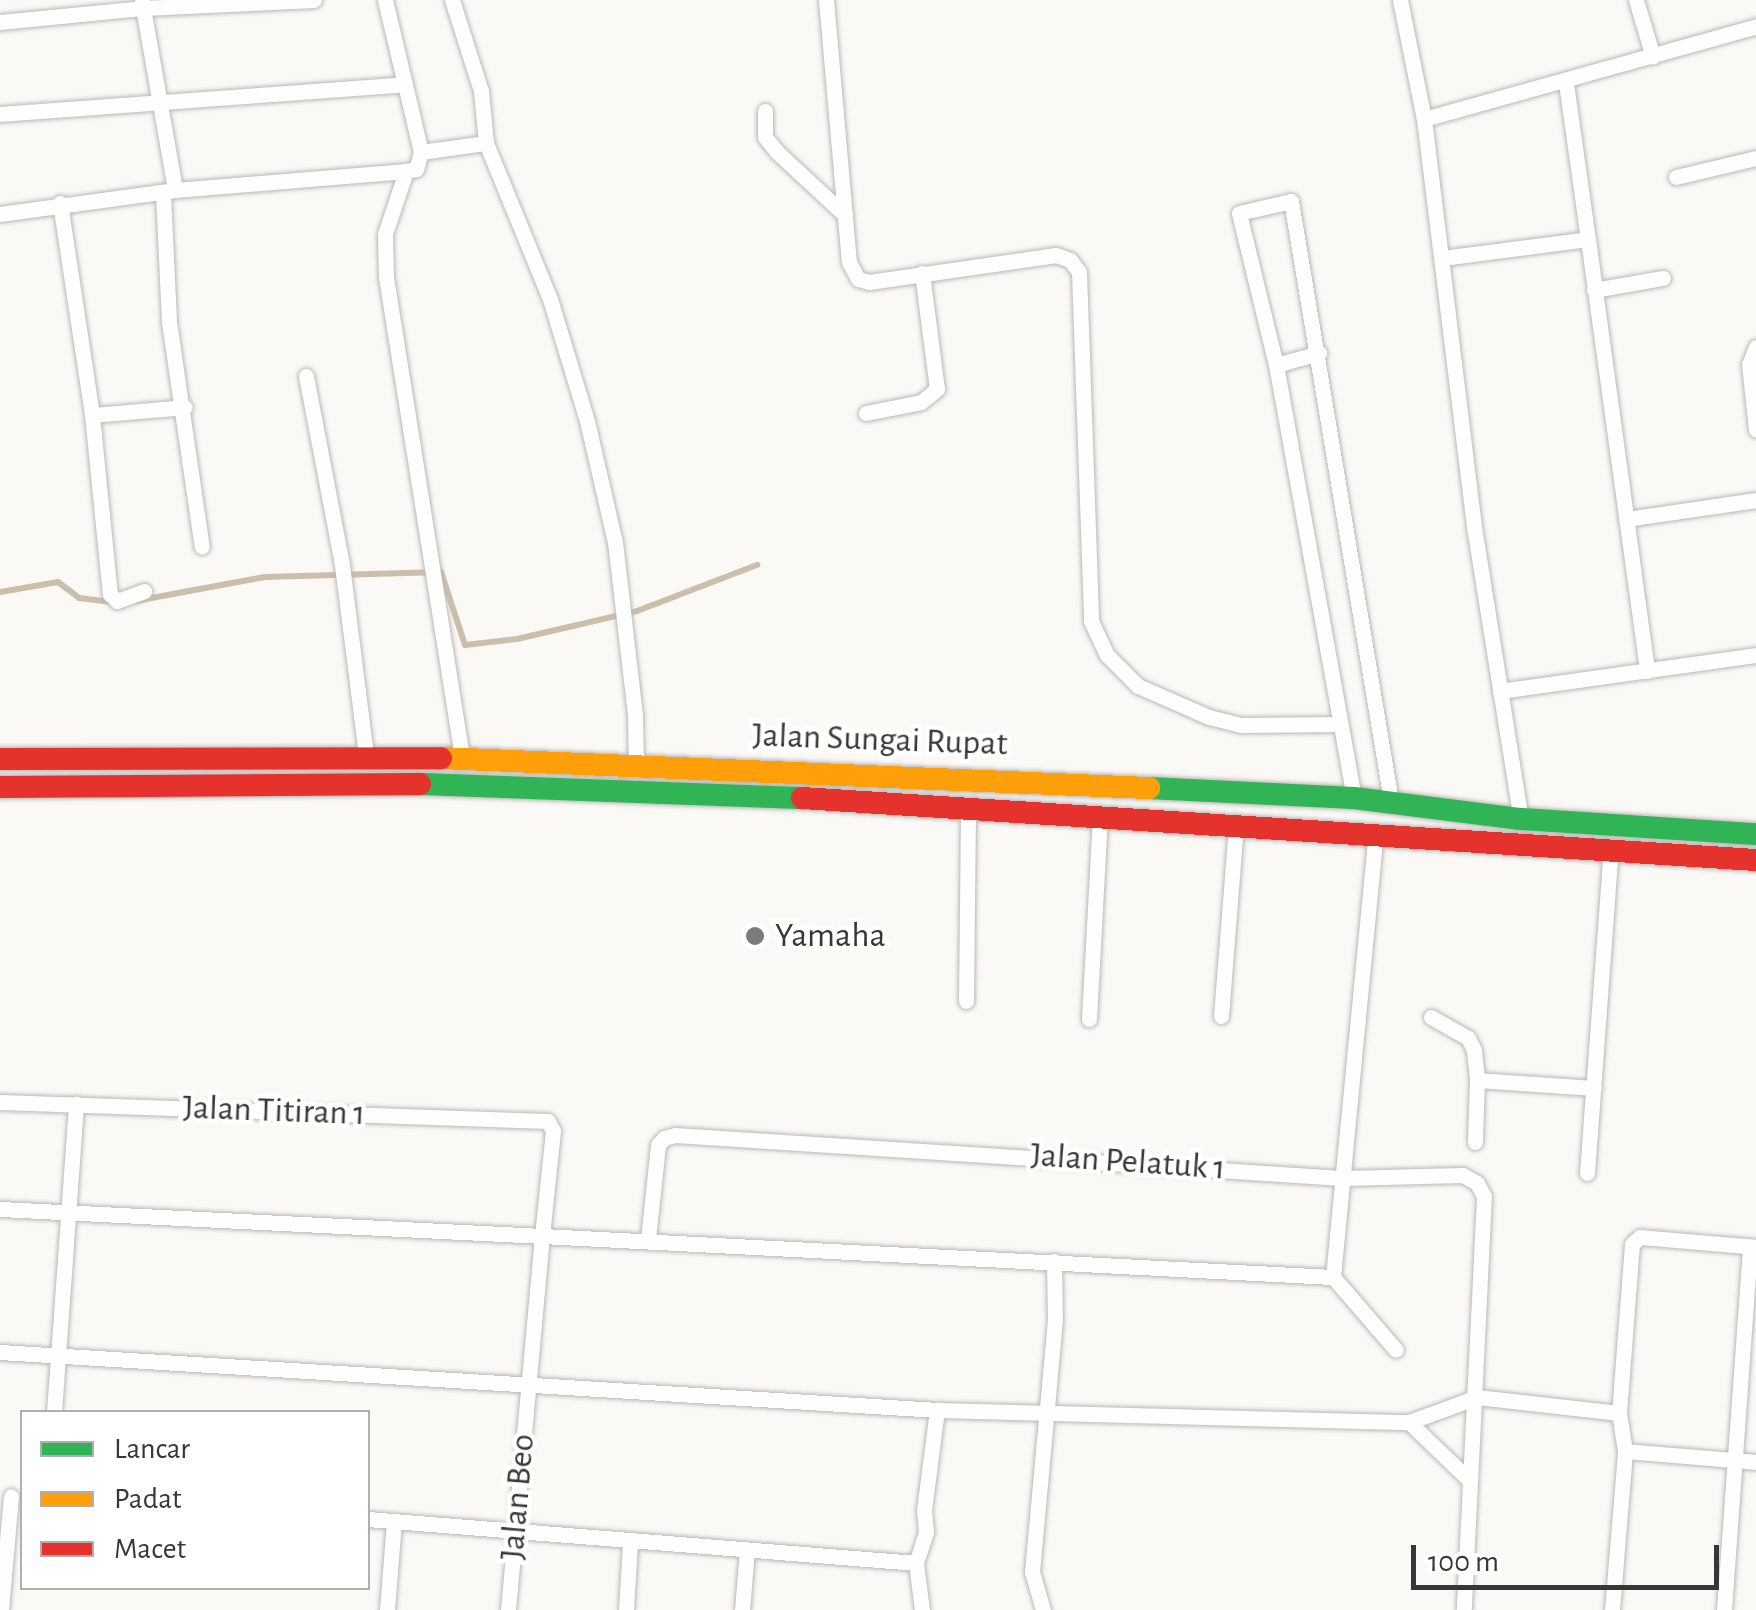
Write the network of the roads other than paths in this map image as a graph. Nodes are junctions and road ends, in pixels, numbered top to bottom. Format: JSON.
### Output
{"nodes":[{"id":1,"x":314,"y":0,"type":"edge"},
{"id":2,"x":384,"y":0,"type":"edge"},
{"id":3,"x":452,"y":0,"type":"edge"},
{"id":4,"x":826,"y":0,"type":"edge"},
{"id":5,"x":1400,"y":0,"type":"edge"},
{"id":6,"x":1636,"y":0,"type":"edge"},
{"id":7,"x":143,"y":4,"type":"edge"},
{"id":8,"x":0,"y":22,"type":"edge"},
{"id":9,"x":1756,"y":26,"type":"edge"},
{"id":10,"x":1653,"y":57,"type":"junction"},
{"id":11,"x":1566,"y":83,"type":"junction"},
{"id":12,"x":405,"y":84,"type":"junction"},
{"id":13,"x":158,"y":100,"type":"junction"},
{"id":14,"x":765,"y":111,"type":"dead end"},
{"id":15,"x":0,"y":114,"type":"edge"},
{"id":16,"x":1424,"y":119,"type":"junction"},
{"id":17,"x":486,"y":143,"type":"junction"},
{"id":18,"x":421,"y":152,"type":"junction"},
{"id":19,"x":1756,"y":158,"type":"edge"},
{"id":20,"x":406,"y":171,"type":"junction"},
{"id":21,"x":1676,"y":177,"type":"dead end"},
{"id":22,"x":169,"y":192,"type":"junction"},
{"id":23,"x":60,"y":203,"type":"junction"},
{"id":24,"x":0,"y":214,"type":"edge"},
{"id":25,"x":845,"y":215,"type":"junction"},
{"id":26,"x":1588,"y":240,"type":"junction"},
{"id":27,"x":1442,"y":258,"type":"junction"},
{"id":28,"x":922,"y":273,"type":"junction"},
{"id":29,"x":1662,"y":278,"type":"dead end"},
{"id":30,"x":1594,"y":290,"type":"junction"},
{"id":31,"x":1756,"y":347,"type":"edge"},
{"id":32,"x":1318,"y":354,"type":"junction"},
{"id":33,"x":1276,"y":365,"type":"junction"},
{"id":34,"x":306,"y":376,"type":"dead end"},
{"id":35,"x":185,"y":407,"type":"junction"},
{"id":36,"x":866,"y":412,"type":"dead end"},
{"id":37,"x":92,"y":415,"type":"junction"},
{"id":38,"x":1756,"y":430,"type":"edge"},
{"id":39,"x":1756,"y":500,"type":"edge"},
{"id":40,"x":1626,"y":519,"type":"junction"},
{"id":41,"x":202,"y":546,"type":"dead end"},
{"id":42,"x":144,"y":591,"type":"dead end"},
{"id":43,"x":1756,"y":655,"type":"edge"},
{"id":44,"x":1647,"y":671,"type":"junction"},
{"id":45,"x":1500,"y":691,"type":"junction"},
{"id":46,"x":1340,"y":724,"type":"junction"},
{"id":47,"x":366,"y":755,"type":"junction"},
{"id":48,"x":462,"y":758,"type":"junction"},
{"id":49,"x":0,"y":759,"type":"edge"},
{"id":50,"x":636,"y":766,"type":"junction"},
{"id":51,"x":0,"y":787,"type":"edge"},
{"id":52,"x":1354,"y":798,"type":"junction"},
{"id":53,"x":1391,"y":801,"type":"junction"},
{"id":54,"x":968,"y":810,"type":"junction"},
{"id":55,"x":1100,"y":817,"type":"junction"},
{"id":56,"x":1522,"y":818,"type":"junction"},
{"id":57,"x":1236,"y":826,"type":"junction"},
{"id":58,"x":1726,"y":832,"type":"junction"},
{"id":59,"x":1376,"y":834,"type":"junction"},
{"id":60,"x":1756,"y":834,"type":"edge"},
{"id":61,"x":1611,"y":850,"type":"junction"},
{"id":62,"x":1724,"y":858,"type":"junction"},
{"id":63,"x":1756,"y":860,"type":"edge"},
{"id":64,"x":966,"y":1002,"type":"dead end"},
{"id":65,"x":1222,"y":1016,"type":"dead end"},
{"id":66,"x":1431,"y":1017,"type":"dead end"},
{"id":67,"x":1089,"y":1019,"type":"dead end"},
{"id":68,"x":1477,"y":1080,"type":"junction"},
{"id":69,"x":1594,"y":1088,"type":"junction"},
{"id":70,"x":0,"y":1102,"type":"edge"},
{"id":71,"x":76,"y":1104,"type":"junction"},
{"id":72,"x":548,"y":1121,"type":"joint"},
{"id":73,"x":1474,"y":1142,"type":"dead end"},
{"id":74,"x":1587,"y":1173,"type":"dead end"},
{"id":75,"x":1342,"y":1178,"type":"junction"},
{"id":76,"x":0,"y":1210,"type":"edge"},
{"id":77,"x":67,"y":1212,"type":"junction"},
{"id":78,"x":542,"y":1236,"type":"junction"},
{"id":79,"x":648,"y":1239,"type":"junction"},
{"id":80,"x":1753,"y":1247,"type":"edge"},
{"id":81,"x":1054,"y":1261,"type":"junction"},
{"id":82,"x":1332,"y":1277,"type":"junction"},
{"id":83,"x":1396,"y":1350,"type":"dead end"},
{"id":84,"x":0,"y":1352,"type":"edge"},
{"id":85,"x":58,"y":1353,"type":"junction"},
{"id":86,"x":527,"y":1383,"type":"junction"},
{"id":87,"x":1477,"y":1397,"type":"junction"},
{"id":88,"x":54,"y":1410,"type":"edge"},
{"id":89,"x":936,"y":1410,"type":"junction"},
{"id":90,"x":1619,"y":1413,"type":"junction"},
{"id":91,"x":1044,"y":1414,"type":"junction"},
{"id":92,"x":1409,"y":1422,"type":"junction"},
{"id":93,"x":1625,"y":1451,"type":"junction"},
{"id":94,"x":1734,"y":1458,"type":"junction"},
{"id":95,"x":1756,"y":1462,"type":"edge"},
{"id":96,"x":1468,"y":1479,"type":"junction"},
{"id":97,"x":11,"y":1496,"type":"edge"},
{"id":98,"x":370,"y":1519,"type":"edge"},
{"id":99,"x":394,"y":1521,"type":"junction"},
{"id":100,"x":516,"y":1528,"type":"junction"},
{"id":101,"x":630,"y":1542,"type":"junction"},
{"id":102,"x":747,"y":1551,"type":"junction"},
{"id":103,"x":916,"y":1563,"type":"junction"},
{"id":104,"x":1,"y":1610,"type":"edge"},
{"id":105,"x":387,"y":1610,"type":"edge"},
{"id":106,"x":508,"y":1610,"type":"edge"},
{"id":107,"x":626,"y":1610,"type":"edge"},
{"id":108,"x":742,"y":1610,"type":"edge"},
{"id":109,"x":922,"y":1610,"type":"edge"},
{"id":110,"x":1043,"y":1610,"type":"edge"},
{"id":111,"x":1464,"y":1610,"type":"edge"},
{"id":112,"x":1612,"y":1610,"type":"edge"},
{"id":113,"x":1724,"y":1610,"type":"edge"}],
"edges":[{"from":1,"to":7,"type":"street"},
{"from":2,"to":12,"type":"street"},
{"from":3,"to":17,"type":"street"},
{"from":4,"to":25,"type":"street"},
{"from":5,"to":16,"type":"street"},
{"from":6,"to":10,"type":"street"},
{"from":7,"to":8,"type":"street"},
{"from":7,"to":13,"type":"street"},
{"from":9,"to":10,"type":"street"},
{"from":10,"to":11,"type":"street"},
{"from":11,"to":16,"type":"street"},
{"from":11,"to":26,"type":"street"},
{"from":12,"to":13,"type":"street"},
{"from":12,"to":18,"type":"street"},
{"from":13,"to":15,"type":"street"},
{"from":13,"to":22,"type":"street"},
{"from":14,"to":25,"type":"street"},
{"from":16,"to":27,"type":"street"},
{"from":17,"to":18,"type":"street"},
{"from":17,"to":50,"type":"street"},
{"from":18,"to":20,"type":"street"},
{"from":19,"to":21,"type":"street"},
{"from":20,"to":22,"type":"street"},
{"from":20,"to":48,"type":"street"},
{"from":22,"to":23,"type":"street"},
{"from":22,"to":35,"type":"street"},
{"from":23,"to":24,"type":"street"},
{"from":23,"to":37,"type":"street"},
{"from":25,"to":28,"type":"street"},
{"from":26,"to":27,"type":"street"},
{"from":26,"to":30,"type":"street"},
{"from":27,"to":45,"type":"street"},
{"from":28,"to":36,"type":"street"},
{"from":28,"to":46,"type":"street"},
{"from":29,"to":30,"type":"street"},
{"from":30,"to":40,"type":"street"},
{"from":31,"to":38,"type":"street"},
{"from":32,"to":33,"type":"street"},
{"from":32,"to":33,"type":"street"},
{"from":32,"to":53,"type":"street"},
{"from":33,"to":46,"type":"street"},
{"from":34,"to":47,"type":"street"},
{"from":35,"to":37,"type":"street"},
{"from":35,"to":41,"type":"street"},
{"from":37,"to":42,"type":"street"},
{"from":39,"to":40,"type":"street"},
{"from":40,"to":44,"type":"street"},
{"from":43,"to":44,"type":"street"},
{"from":44,"to":45,"type":"street"},
{"from":45,"to":56,"type":"street"},
{"from":46,"to":52,"type":"street"},
{"from":47,"to":48,"type":"main road","name":"Jalan Sungai Rupat"},
{"from":47,"to":49,"type":"main road","name":"Jalan Sungai Rupat"},
{"from":48,"to":50,"type":"main road","name":"Jalan Sungai Rupat"},
{"from":50,"to":52,"type":"main road","name":"Jalan Sungai Rupat"},
{"from":51,"to":54,"type":"main road","name":"Jalan Sungai Rupat"},
{"from":52,"to":53,"type":"main road","name":"Jalan Sungai Rupat"},
{"from":53,"to":56,"type":"main road","name":"Jalan Sungai Rupat"},
{"from":54,"to":55,"type":"main road","name":"Jalan Sungai Rupat"},
{"from":54,"to":64,"type":"street"},
{"from":55,"to":57,"type":"main road","name":"Jalan Sungai Rupat"},
{"from":55,"to":67,"type":"street"},
{"from":56,"to":58,"type":"main road","name":"Jalan Sungai Rupat"},
{"from":57,"to":59,"type":"main road","name":"Jalan Sungai Rupat"},
{"from":57,"to":65,"type":"street"},
{"from":58,"to":60,"type":"main road","name":"Jalan Sungai Rupat"},
{"from":58,"to":62,"type":"main road"},
{"from":59,"to":61,"type":"main road","name":"Jalan Sungai Rupat"},
{"from":59,"to":75,"type":"street"},
{"from":61,"to":62,"type":"main road","name":"Jalan Sungai Rupat"},
{"from":61,"to":69,"type":"street"},
{"from":62,"to":63,"type":"main road","name":"Jalan Sungai Rupat"},
{"from":66,"to":68,"type":"street"},
{"from":68,"to":69,"type":"street"},
{"from":68,"to":73,"type":"street"},
{"from":69,"to":74,"type":"street"},
{"from":70,"to":71,"type":"street","name":"Jalan Titiran 1"},
{"from":71,"to":72,"type":"street","name":"Jalan Titiran 1"},
{"from":71,"to":77,"type":"street"},
{"from":72,"to":78,"type":"street","name":"Jalan Beo"},
{"from":75,"to":79,"type":"street","name":"Jalan Pelatuk 1"},
{"from":75,"to":82,"type":"street"},
{"from":75,"to":87,"type":"street","name":"Jalan Pelatuk 1"},
{"from":76,"to":77,"type":"street"},
{"from":77,"to":78,"type":"street"},
{"from":77,"to":85,"type":"street"},
{"from":78,"to":79,"type":"street"},
{"from":78,"to":86,"type":"street","name":"Jalan Beo"},
{"from":79,"to":81,"type":"street"},
{"from":80,"to":90,"type":"street"},
{"from":80,"to":94,"type":"street"},
{"from":81,"to":82,"type":"street"},
{"from":81,"to":91,"type":"street"},
{"from":82,"to":83,"type":"street"},
{"from":84,"to":85,"type":"street"},
{"from":85,"to":86,"type":"street"},
{"from":85,"to":88,"type":"street"},
{"from":86,"to":89,"type":"street"},
{"from":86,"to":100,"type":"street","name":"Jalan Beo"},
{"from":87,"to":90,"type":"street"},
{"from":87,"to":92,"type":"street"},
{"from":87,"to":96,"type":"street"},
{"from":89,"to":91,"type":"street"},
{"from":89,"to":103,"type":"street"},
{"from":90,"to":93,"type":"street"},
{"from":91,"to":92,"type":"street"},
{"from":91,"to":110,"type":"street"},
{"from":92,"to":96,"type":"street"},
{"from":93,"to":94,"type":"street"},
{"from":93,"to":112,"type":"street"},
{"from":94,"to":95,"type":"street"},
{"from":94,"to":113,"type":"street"},
{"from":96,"to":111,"type":"street"},
{"from":97,"to":104,"type":"street"},
{"from":98,"to":99,"type":"street"},
{"from":99,"to":100,"type":"street"},
{"from":99,"to":105,"type":"street"},
{"from":100,"to":101,"type":"street"},
{"from":100,"to":106,"type":"street","name":"Jalan Beo"},
{"from":101,"to":102,"type":"street"},
{"from":101,"to":107,"type":"street"},
{"from":102,"to":103,"type":"street"},
{"from":102,"to":108,"type":"street"},
{"from":103,"to":109,"type":"street"}]}
